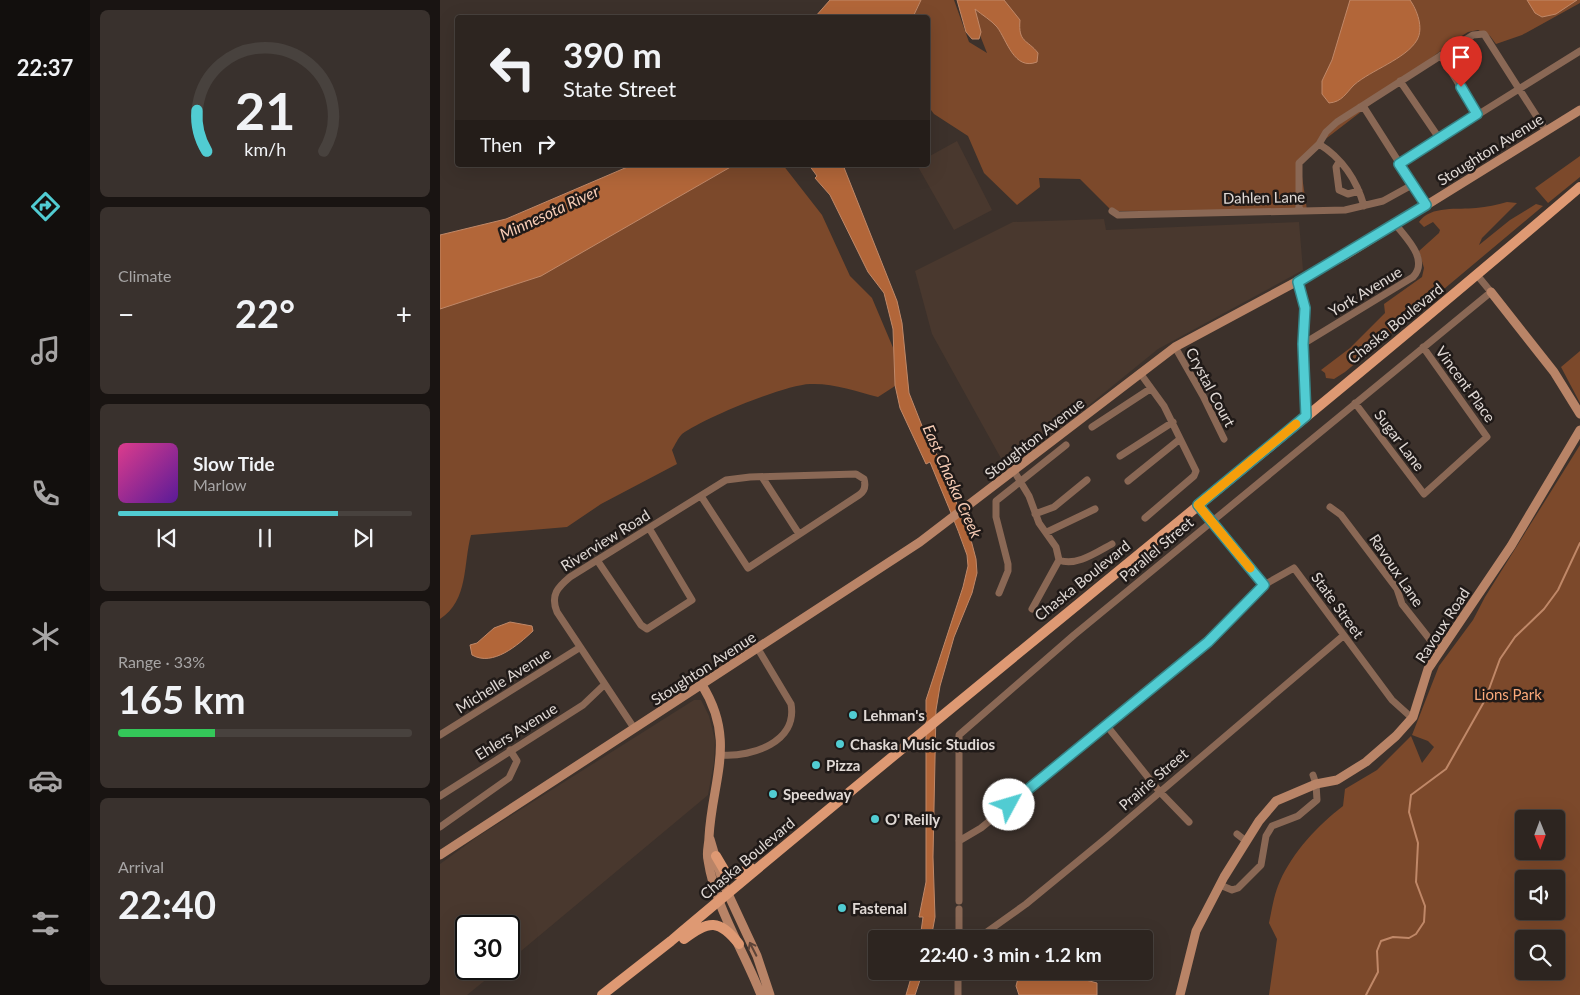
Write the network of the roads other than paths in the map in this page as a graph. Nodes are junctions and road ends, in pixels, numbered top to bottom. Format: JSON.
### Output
{"nodes":[{"id":1,"x":1580,"y":51,"type":"edge"},
{"id":2,"x":1441,"y":56,"type":"junction"},
{"id":3,"x":1400,"y":81,"type":"junction"},
{"id":4,"x":1520,"y":89,"type":"junction"},
{"id":5,"x":1360,"y":107,"type":"junction"},
{"id":6,"x":1580,"y":110,"type":"edge"},
{"id":7,"x":1477,"y":114,"type":"junction"},
{"id":8,"x":1546,"y":131,"type":"junction"},
{"id":9,"x":1438,"y":138,"type":"junction"},
{"id":10,"x":1319,"y":144,"type":"junction"},
{"id":11,"x":1339,"y":162,"type":"junction"},
{"id":12,"x":1399,"y":164,"type":"junction"},
{"id":13,"x":1412,"y":185,"type":"junction"},
{"id":14,"x":1580,"y":187,"type":"edge"},
{"id":15,"x":1359,"y":191,"type":"junction"},
{"id":16,"x":1426,"y":205,"type":"junction"},
{"id":17,"x":1364,"y":206,"type":"junction"},
{"id":18,"x":1299,"y":210,"type":"junction"},
{"id":19,"x":1112,"y":211,"type":"dead end"},
{"id":20,"x":1396,"y":225,"type":"junction"},
{"id":21,"x":1477,"y":275,"type":"junction"},
{"id":22,"x":1298,"y":282,"type":"junction"},
{"id":23,"x":1491,"y":292,"type":"junction"},
{"id":24,"x":1303,"y":344,"type":"junction"},
{"id":25,"x":1174,"y":347,"type":"junction"},
{"id":26,"x":1423,"y":348,"type":"junction"},
{"id":27,"x":1140,"y":373,"type":"junction"},
{"id":28,"x":1150,"y":389,"type":"junction"},
{"id":29,"x":1355,"y":403,"type":"junction"},
{"id":30,"x":1580,"y":414,"type":"edge"},
{"id":31,"x":1306,"y":416,"type":"junction"},
{"id":32,"x":1173,"y":422,"type":"junction"},
{"id":33,"x":1092,"y":427,"type":"dead end"},
{"id":34,"x":1580,"y":430,"type":"edge"},
{"id":35,"x":1180,"y":438,"type":"junction"},
{"id":36,"x":1224,"y":439,"type":"dead end"},
{"id":37,"x":1066,"y":445,"type":"dead end"},
{"id":38,"x":1120,"y":456,"type":"dead end"},
{"id":39,"x":1014,"y":471,"type":"junction"},
{"id":40,"x":762,"y":477,"type":"junction"},
{"id":41,"x":1087,"y":480,"type":"dead end"},
{"id":42,"x":1022,"y":481,"type":"junction"},
{"id":43,"x":1128,"y":481,"type":"dead end"},
{"id":44,"x":1424,"y":494,"type":"joint"},
{"id":45,"x":701,"y":496,"type":"junction"},
{"id":46,"x":1198,"y":505,"type":"junction"},
{"id":47,"x":1330,"y":507,"type":"dead end"},
{"id":48,"x":1095,"y":509,"type":"dead end"},
{"id":49,"x":1035,"y":514,"type":"junction"},
{"id":50,"x":1145,"y":518,"type":"dead end"},
{"id":51,"x":1212,"y":521,"type":"junction"},
{"id":52,"x":649,"y":528,"type":"junction"},
{"id":53,"x":1047,"y":532,"type":"junction"},
{"id":54,"x":799,"y":534,"type":"junction"},
{"id":55,"x":1112,"y":544,"type":"dead end"},
{"id":56,"x":597,"y":560,"type":"junction"},
{"id":57,"x":1059,"y":560,"type":"junction"},
{"id":58,"x":1264,"y":585,"type":"junction"},
{"id":59,"x":998,"y":593,"type":"dead end"},
{"id":60,"x":1032,"y":609,"type":"dead end"},
{"id":61,"x":1343,"y":636,"type":"junction"},
{"id":62,"x":579,"y":648,"type":"junction"},
{"id":63,"x":758,"y":649,"type":"junction"},
{"id":64,"x":1439,"y":651,"type":"junction"},
{"id":65,"x":604,"y":685,"type":"junction"},
{"id":66,"x":702,"y":685,"type":"junction"},
{"id":67,"x":1412,"y":718,"type":"junction"},
{"id":68,"x":1107,"y":726,"type":"junction"},
{"id":69,"x":634,"y":728,"type":"junction"},
{"id":70,"x":440,"y":735,"type":"edge"},
{"id":71,"x":510,"y":750,"type":"junction"},
{"id":72,"x":722,"y":755,"type":"junction"},
{"id":73,"x":1313,"y":775,"type":"dead end"},
{"id":74,"x":1316,"y":784,"type":"junction"},
{"id":75,"x":1160,"y":791,"type":"junction"},
{"id":76,"x":440,"y":796,"type":"edge"},
{"id":77,"x":1189,"y":822,"type":"dead end"},
{"id":78,"x":440,"y":827,"type":"edge"},
{"id":79,"x":1237,"y":834,"type":"dead end"},
{"id":80,"x":710,"y":839,"type":"junction"},
{"id":81,"x":959,"y":841,"type":"junction"},
{"id":82,"x":1246,"y":841,"type":"junction"},
{"id":83,"x":777,"y":852,"type":"junction"},
{"id":84,"x":440,"y":855,"type":"edge"},
{"id":85,"x":716,"y":856,"type":"junction"},
{"id":86,"x":1220,"y":885,"type":"junction"},
{"id":87,"x":724,"y":897,"type":"junction"},
{"id":88,"x":959,"y":901,"type":"dead end"},
{"id":89,"x":959,"y":909,"type":"dead end"},
{"id":90,"x":959,"y":930,"type":"edge"},
{"id":91,"x":990,"y":930,"type":"edge"},
{"id":92,"x":739,"y":944,"type":"junction"},
{"id":93,"x":658,"y":951,"type":"junction"},
{"id":94,"x":958,"y":980,"type":"edge"},
{"id":95,"x":602,"y":995,"type":"edge"},
{"id":96,"x":761,"y":995,"type":"edge"},
{"id":97,"x":770,"y":995,"type":"edge"},
{"id":98,"x":958,"y":995,"type":"edge"},
{"id":99,"x":1180,"y":995,"type":"edge"}],
"edges":[{"from":1,"to":4,"type":"street"},
{"from":2,"to":3,"type":"street"},
{"from":2,"to":4,"type":"street"},
{"from":2,"to":7,"type":"street"},
{"from":3,"to":5,"type":"street"},
{"from":3,"to":9,"type":"street"},
{"from":4,"to":7,"type":"street"},
{"from":4,"to":8,"type":"street"},
{"from":5,"to":10,"type":"street"},
{"from":5,"to":12,"type":"street"},
{"from":6,"to":8,"type":"street","name":"Stoughton Avenue"},
{"from":7,"to":9,"type":"street"},
{"from":8,"to":16,"type":"street","name":"Stoughton Avenue"},
{"from":9,"to":12,"type":"street"},
{"from":10,"to":11,"type":"street"},
{"from":10,"to":18,"type":"street"},
{"from":11,"to":15,"type":"street"},
{"from":11,"to":15,"type":"street"},
{"from":12,"to":13,"type":"street"},
{"from":13,"to":16,"type":"street"},
{"from":13,"to":17,"type":"street","name":"Dahlen Lane"},
{"from":14,"to":21,"type":"main road","name":"Chaska Boulevard"},
{"from":15,"to":17,"type":"street"},
{"from":16,"to":20,"type":"street","name":"Stoughton Avenue"},
{"from":17,"to":18,"type":"street","name":"Dahlen Lane"},
{"from":18,"to":19,"type":"street","name":"Dahlen Lane"},
{"from":20,"to":22,"type":"street","name":"Stoughton Avenue"},
{"from":20,"to":24,"type":"street","name":"York Avenue"},
{"from":21,"to":23,"type":"street"},
{"from":21,"to":31,"type":"main road","name":"Chaska Boulevard"},
{"from":22,"to":24,"type":"street"},
{"from":22,"to":25,"type":"street","name":"Stoughton Avenue"},
{"from":23,"to":26,"type":"street","name":"Parallel Street"},
{"from":23,"to":30,"type":"street"},
{"from":24,"to":31,"type":"street"},
{"from":25,"to":27,"type":"street","name":"Stoughton Avenue"},
{"from":25,"to":36,"type":"street","name":"Crystal Court"},
{"from":26,"to":29,"type":"street","name":"Parallel Street"},
{"from":26,"to":44,"type":"street","name":"Vincent Place"},
{"from":27,"to":28,"type":"street"},
{"from":27,"to":39,"type":"street","name":"Stoughton Avenue"},
{"from":28,"to":32,"type":"street"},
{"from":28,"to":33,"type":"street"},
{"from":29,"to":44,"type":"street","name":"Sugar Lane"},
{"from":29,"to":51,"type":"street","name":"Parallel Street"},
{"from":31,"to":46,"type":"main road","name":"Chaska Boulevard"},
{"from":32,"to":35,"type":"street"},
{"from":32,"to":38,"type":"street"},
{"from":34,"to":64,"type":"street","name":"Ravoux Road"},
{"from":35,"to":43,"type":"street"},
{"from":35,"to":50,"type":"street"},
{"from":37,"to":42,"type":"street"},
{"from":39,"to":42,"type":"street"},
{"from":39,"to":63,"type":"street","name":"Stoughton Avenue"},
{"from":40,"to":45,"type":"street","name":"Riverview Road"},
{"from":40,"to":54,"type":"street"},
{"from":40,"to":54,"type":"street","name":"Riverview Road"},
{"from":41,"to":49,"type":"street"},
{"from":42,"to":49,"type":"street"},
{"from":42,"to":59,"type":"street"},
{"from":45,"to":52,"type":"street","name":"Riverview Road"},
{"from":45,"to":54,"type":"street"},
{"from":46,"to":51,"type":"street"},
{"from":46,"to":83,"type":"main road","name":"Chaska Boulevard"},
{"from":47,"to":64,"type":"street","name":"Ravoux Lane"},
{"from":48,"to":53,"type":"street"},
{"from":49,"to":53,"type":"street"},
{"from":51,"to":58,"type":"street"},
{"from":51,"to":81,"type":"street","name":"Parallel Street"},
{"from":52,"to":56,"type":"street","name":"Riverview Road"},
{"from":52,"to":56,"type":"street"},
{"from":53,"to":57,"type":"street"},
{"from":55,"to":57,"type":"street"},
{"from":56,"to":62,"type":"street","name":"Riverview Road"},
{"from":57,"to":60,"type":"street"},
{"from":58,"to":61,"type":"street","name":"State Street"},
{"from":58,"to":68,"type":"street"},
{"from":61,"to":67,"type":"street","name":"State Street"},
{"from":61,"to":75,"type":"street","name":"Prairie Street"},
{"from":62,"to":65,"type":"street","name":"Riverview Road"},
{"from":62,"to":70,"type":"street","name":"Michelle Avenue"},
{"from":63,"to":66,"type":"street","name":"Stoughton Avenue"},
{"from":63,"to":72,"type":"street"},
{"from":64,"to":67,"type":"street","name":"Ravoux Road"},
{"from":65,"to":69,"type":"street","name":"Riverview Road"},
{"from":65,"to":71,"type":"street","name":"Ehlers Avenue"},
{"from":66,"to":69,"type":"street","name":"Stoughton Avenue"},
{"from":66,"to":72,"type":"street"},
{"from":67,"to":74,"type":"street","name":"Ravoux Road"},
{"from":68,"to":75,"type":"street"},
{"from":68,"to":81,"type":"street"},
{"from":69,"to":84,"type":"street","name":"Stoughton Avenue"},
{"from":71,"to":76,"type":"street","name":"Ehlers Avenue"},
{"from":71,"to":78,"type":"street"},
{"from":72,"to":80,"type":"street"},
{"from":73,"to":74,"type":"street"},
{"from":74,"to":82,"type":"street","name":"Ravoux Road"},
{"from":74,"to":86,"type":"street"},
{"from":75,"to":77,"type":"street"},
{"from":75,"to":91,"type":"street","name":"Prairie Street"},
{"from":79,"to":82,"type":"street"},
{"from":80,"to":85,"type":"street"},
{"from":80,"to":87,"type":"street"},
{"from":81,"to":88,"type":"street"},
{"from":82,"to":86,"type":"street","name":"Ravoux Road"},
{"from":83,"to":85,"type":"main road"},
{"from":83,"to":87,"type":"main road","name":"Chaska Boulevard"},
{"from":85,"to":87,"type":"street"},
{"from":86,"to":99,"type":"street","name":"Ravoux Road"},
{"from":87,"to":92,"type":"street"},
{"from":87,"to":93,"type":"main road","name":"Chaska Boulevard"},
{"from":97,"to":87,"type":"street","one_way":true},
{"from":89,"to":90,"type":"street"},
{"from":92,"to":93,"type":"main road"},
{"from":92,"to":96,"type":"street"},
{"from":93,"to":95,"type":"main road","name":"Chaska Boulevard"},
{"from":94,"to":98,"type":"street"}]}
